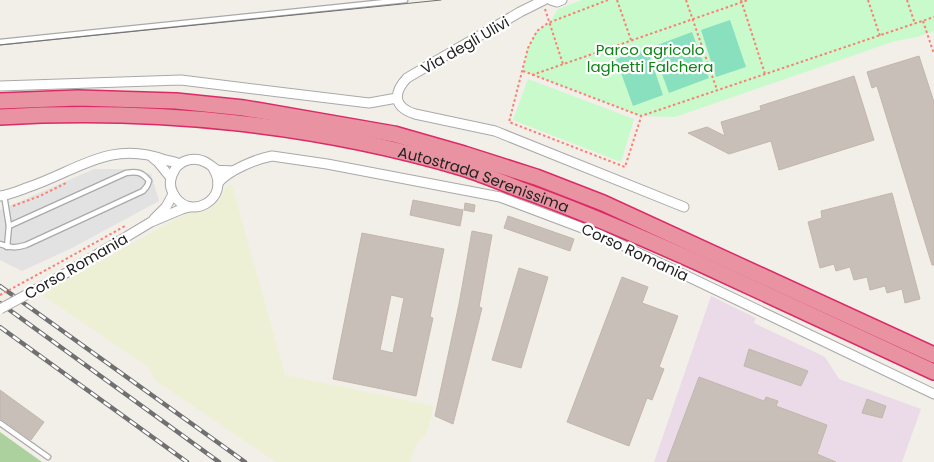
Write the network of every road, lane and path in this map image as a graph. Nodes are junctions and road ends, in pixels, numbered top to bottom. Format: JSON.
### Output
{"nodes":[{"id":1,"x":405,"y":0,"type":"edge"},
{"id":2,"x":546,"y":0,"type":"edge"},
{"id":3,"x":562,"y":0,"type":"edge"},
{"id":4,"x":608,"y":0,"type":"edge"},
{"id":5,"x":617,"y":0,"type":"edge"},
{"id":6,"x":686,"y":0,"type":"edge"},
{"id":7,"x":748,"y":0,"type":"edge"},
{"id":8,"x":868,"y":0,"type":"edge"},
{"id":9,"x":907,"y":0,"type":"edge"},
{"id":10,"x":741,"y":1,"type":"edge"},
{"id":11,"x":934,"y":17,"type":"edge"},
{"id":12,"x":693,"y":19,"type":"junction"},
{"id":13,"x":923,"y":21,"type":"junction"},
{"id":14,"x":549,"y":23,"type":"junction"},
{"id":15,"x":915,"y":24,"type":"junction"},
{"id":16,"x":880,"y":36,"type":"junction"},
{"id":17,"x":631,"y":40,"type":"junction"},
{"id":18,"x":0,"y":42,"type":"edge"},
{"id":19,"x":934,"y":54,"type":"edge"},
{"id":20,"x":563,"y":64,"type":"junction"},
{"id":21,"x":523,"y":71,"type":"junction"},
{"id":22,"x":532,"y":74,"type":"junction"},
{"id":23,"x":765,"y":74,"type":"junction"},
{"id":24,"x":0,"y":86,"type":"edge"},
{"id":25,"x":717,"y":90,"type":"junction"},
{"id":26,"x":397,"y":98,"type":"junction"},
{"id":27,"x":0,"y":101,"type":"edge"},
{"id":28,"x":642,"y":116,"type":"junction"},
{"id":29,"x":0,"y":117,"type":"edge"},
{"id":30,"x":148,"y":155,"type":"junction"},
{"id":31,"x":180,"y":164,"type":"junction"},
{"id":32,"x":213,"y":168,"type":"junction"},
{"id":33,"x":232,"y":171,"type":"junction"},
{"id":34,"x":171,"y":178,"type":"junction"},
{"id":35,"x":218,"y":183,"type":"junction"},
{"id":36,"x":173,"y":194,"type":"junction"},
{"id":37,"x":2,"y":196,"type":"edge"},
{"id":38,"x":191,"y":207,"type":"junction"},
{"id":39,"x":684,"y":207,"type":"dead end"},
{"id":40,"x":151,"y":222,"type":"junction"},
{"id":41,"x":9,"y":226,"type":"junction"},
{"id":42,"x":126,"y":226,"type":"dead end"},
{"id":43,"x":0,"y":244,"type":"edge"},
{"id":44,"x":7,"y":247,"type":"junction"},
{"id":45,"x":0,"y":295,"type":"edge"},
{"id":46,"x":0,"y":309,"type":"edge"},
{"id":47,"x":934,"y":355,"type":"edge"},
{"id":48,"x":934,"y":372,"type":"edge"},
{"id":49,"x":934,"y":394,"type":"edge"},
{"id":50,"x":0,"y":423,"type":"edge"},
{"id":51,"x":48,"y":457,"type":"dead end"}],
"edges":[{"from":1,"to":18,"type":"lane"},
{"from":2,"to":3,"type":"street"},
{"from":2,"to":14,"type":"path"},
{"from":2,"to":26,"type":"street","name":"Via degli Ulivi"},
{"from":4,"to":14,"type":"path"},
{"from":5,"to":17,"type":"path"},
{"from":6,"to":12,"type":"path"},
{"from":7,"to":10,"type":"path"},
{"from":8,"to":16,"type":"path"},
{"from":9,"to":15,"type":"path"},
{"from":10,"to":12,"type":"path"},
{"from":10,"to":23,"type":"path"},
{"from":11,"to":13,"type":"path"},
{"from":12,"to":17,"type":"path"},
{"from":12,"to":25,"type":"path"},
{"from":13,"to":15,"type":"path"},
{"from":13,"to":19,"type":"path"},
{"from":14,"to":20,"type":"path"},
{"from":14,"to":21,"type":"path"},
{"from":15,"to":16,"type":"path"},
{"from":16,"to":23,"type":"path"},
{"from":17,"to":20,"type":"path"},
{"from":20,"to":22,"type":"path"},
{"from":21,"to":22,"type":"path"},
{"from":21,"to":28,"type":"path"},
{"from":22,"to":28,"type":"path"},
{"from":23,"to":25,"type":"path"},
{"from":24,"to":26,"type":"street"},
{"from":25,"to":28,"type":"path"},
{"from":26,"to":39,"type":"street"},
{"from":27,"to":47,"type":"highway","name":"Autostrada Serenissima"},
{"from":29,"to":48,"type":"highway","name":"Autostrada Serenissima"},
{"from":30,"to":31,"type":"street"},
{"from":30,"to":34,"type":"street"},
{"from":30,"to":37,"type":"street"},
{"from":31,"to":32,"type":"street"},
{"from":31,"to":34,"type":"street"},
{"from":32,"to":33,"type":"street"},
{"from":32,"to":35,"type":"street"},
{"from":33,"to":35,"type":"street","name":"Corso Romania"},
{"from":33,"to":49,"type":"street","name":"Corso Romania"},
{"from":34,"to":36,"type":"street"},
{"from":35,"to":38,"type":"street"},
{"from":36,"to":38,"type":"street"},
{"from":36,"to":40,"type":"street","name":"Corso Romania"},
{"from":37,"to":41,"type":"lane"},
{"from":38,"to":40,"type":"street","name":"Corso Romania"},
{"from":40,"to":46,"type":"street","name":"Corso Romania","bridge":true},
{"from":41,"to":44,"type":"lane"},
{"from":41,"to":44,"type":"lane"},
{"from":42,"to":45,"type":"path","bridge":true},
{"from":43,"to":44,"type":"lane"},
{"from":50,"to":51,"type":"lane"}]}
